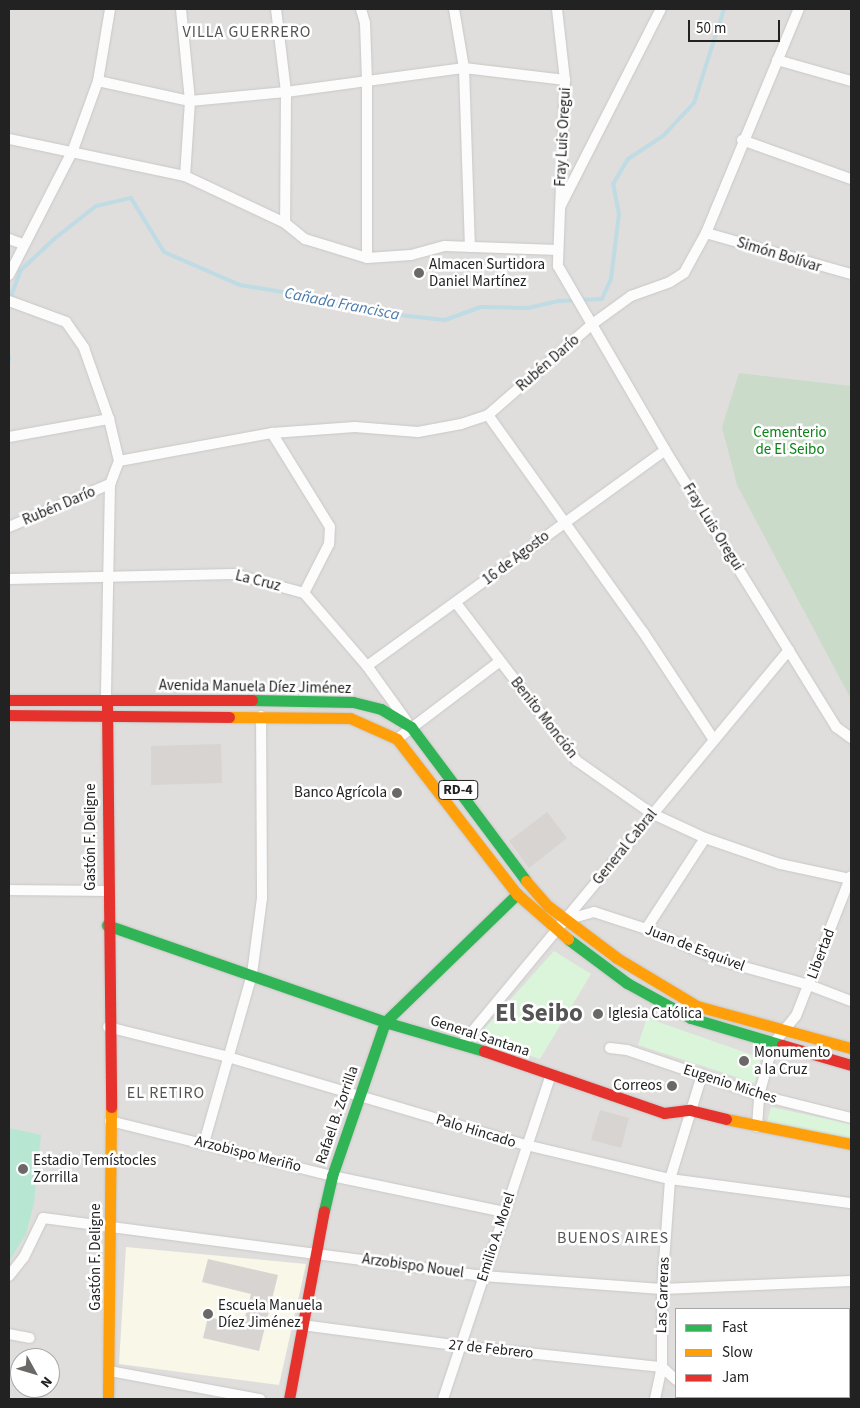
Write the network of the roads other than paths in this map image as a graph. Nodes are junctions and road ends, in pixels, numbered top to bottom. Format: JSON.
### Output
{"nodes":[{"id":1,"x":110,"y":9,"type":"edge"},
{"id":2,"x":181,"y":9,"type":"edge"},
{"id":3,"x":276,"y":9,"type":"edge"},
{"id":4,"x":361,"y":9,"type":"edge"},
{"id":5,"x":454,"y":9,"type":"edge"},
{"id":6,"x":557,"y":9,"type":"edge"},
{"id":7,"x":661,"y":9,"type":"edge"},
{"id":8,"x":799,"y":9,"type":"edge"},
{"id":9,"x":777,"y":60,"type":"junction"},
{"id":10,"x":464,"y":68,"type":"junction"},
{"id":11,"x":565,"y":80,"type":"junction"},
{"id":12,"x":98,"y":81,"type":"junction"},
{"id":13,"x":367,"y":81,"type":"junction"},
{"id":14,"x":851,"y":82,"type":"edge"},
{"id":15,"x":286,"y":92,"type":"junction"},
{"id":16,"x":190,"y":101,"type":"junction"},
{"id":17,"x":9,"y":139,"type":"edge"},
{"id":18,"x":742,"y":140,"type":"junction"},
{"id":19,"x":73,"y":150,"type":"junction"},
{"id":20,"x":185,"y":176,"type":"junction"},
{"id":21,"x":851,"y":179,"type":"edge"},
{"id":22,"x":560,"y":208,"type":"junction"},
{"id":23,"x":285,"y":223,"type":"junction"},
{"id":24,"x":706,"y":233,"type":"junction"},
{"id":25,"x":9,"y":239,"type":"edge"},
{"id":26,"x":23,"y":244,"type":"junction"},
{"id":27,"x":470,"y":247,"type":"junction"},
{"id":28,"x":558,"y":250,"type":"junction"},
{"id":29,"x":367,"y":258,"type":"junction"},
{"id":30,"x":851,"y":274,"type":"edge"},
{"id":31,"x":9,"y":276,"type":"edge"},
{"id":32,"x":9,"y":301,"type":"edge"},
{"id":33,"x":591,"y":325,"type":"junction"},
{"id":34,"x":488,"y":415,"type":"junction"},
{"id":35,"x":108,"y":419,"type":"junction"},
{"id":36,"x":272,"y":433,"type":"junction"},
{"id":37,"x":9,"y":437,"type":"edge"},
{"id":38,"x":665,"y":450,"type":"junction"},
{"id":39,"x":119,"y":462,"type":"junction"},
{"id":40,"x":110,"y":484,"type":"junction"},
{"id":41,"x":566,"y":521,"type":"junction"},
{"id":42,"x":9,"y":527,"type":"edge"},
{"id":43,"x":107,"y":574,"type":"junction"},
{"id":44,"x":9,"y":579,"type":"edge"},
{"id":45,"x":304,"y":593,"type":"junction"},
{"id":46,"x":456,"y":603,"type":"junction"},
{"id":47,"x":789,"y":650,"type":"junction"},
{"id":48,"x":500,"y":661,"type":"junction"},
{"id":49,"x":367,"y":666,"type":"junction"},
{"id":50,"x":9,"y":700,"type":"edge"},
{"id":51,"x":106,"y":702,"type":"junction"},
{"id":52,"x":9,"y":715,"type":"edge"},
{"id":53,"x":107,"y":716,"type":"junction"},
{"id":54,"x":261,"y":716,"type":"junction"},
{"id":55,"x":411,"y":727,"type":"junction"},
{"id":56,"x":851,"y":738,"type":"edge"},
{"id":57,"x":397,"y":739,"type":"junction"},
{"id":58,"x":714,"y":740,"type":"junction"},
{"id":59,"x":651,"y":813,"type":"junction"},
{"id":60,"x":705,"y":838,"type":"junction"},
{"id":61,"x":850,"y":878,"type":"edge"},
{"id":62,"x":9,"y":890,"type":"edge"},
{"id":63,"x":106,"y":891,"type":"junction"},
{"id":64,"x":517,"y":894,"type":"junction"},
{"id":65,"x":566,"y":920,"type":"junction"},
{"id":66,"x":107,"y":925,"type":"junction"},
{"id":67,"x":646,"y":929,"type":"junction"},
{"id":68,"x":556,"y":930,"type":"junction"},
{"id":69,"x":252,"y":974,"type":"junction"},
{"id":70,"x":809,"y":985,"type":"junction"},
{"id":71,"x":851,"y":1001,"type":"edge"},
{"id":72,"x":385,"y":1022,"type":"junction"},
{"id":73,"x":108,"y":1027,"type":"junction"},
{"id":74,"x":786,"y":1030,"type":"junction"},
{"id":75,"x":462,"y":1044,"type":"junction"},
{"id":76,"x":773,"y":1044,"type":"junction"},
{"id":77,"x":610,"y":1048,"type":"dead end"},
{"id":78,"x":851,"y":1048,"type":"edge"},
{"id":79,"x":228,"y":1057,"type":"junction"},
{"id":80,"x":851,"y":1065,"type":"edge"},
{"id":81,"x":551,"y":1075,"type":"junction"},
{"id":82,"x":702,"y":1075,"type":"junction"},
{"id":83,"x":759,"y":1095,"type":"junction"},
{"id":84,"x":359,"y":1096,"type":"junction"},
{"id":85,"x":690,"y":1110,"type":"junction"},
{"id":86,"x":851,"y":1118,"type":"edge"},
{"id":87,"x":110,"y":1121,"type":"junction"},
{"id":88,"x":757,"y":1128,"type":"junction"},
{"id":89,"x":204,"y":1143,"type":"junction"},
{"id":90,"x":851,"y":1144,"type":"edge"},
{"id":91,"x":526,"y":1145,"type":"junction"},
{"id":92,"x":332,"y":1176,"type":"junction"},
{"id":93,"x":670,"y":1179,"type":"junction"},
{"id":94,"x":851,"y":1203,"type":"edge"},
{"id":95,"x":504,"y":1212,"type":"junction"},
{"id":96,"x":112,"y":1228,"type":"junction"},
{"id":97,"x":314,"y":1252,"type":"junction"},
{"id":98,"x":9,"y":1276,"type":"edge"},
{"id":99,"x":483,"y":1276,"type":"junction"},
{"id":100,"x":851,"y":1281,"type":"edge"},
{"id":101,"x":662,"y":1289,"type":"junction"},
{"id":102,"x":302,"y":1325,"type":"junction"},
{"id":103,"x":9,"y":1334,"type":"edge"},
{"id":104,"x":30,"y":1338,"type":"dead end"},
{"id":105,"x":461,"y":1346,"type":"junction"},
{"id":106,"x":662,"y":1367,"type":"junction"},
{"id":107,"x":110,"y":1371,"type":"junction"},
{"id":108,"x":675,"y":1379,"type":"edge"},
{"id":109,"x":108,"y":1399,"type":"edge"},
{"id":110,"x":260,"y":1399,"type":"edge"},
{"id":111,"x":289,"y":1399,"type":"edge"},
{"id":112,"x":442,"y":1399,"type":"edge"},
{"id":113,"x":655,"y":1399,"type":"edge"}],
"edges":[{"from":1,"to":12,"type":"street"},
{"from":2,"to":16,"type":"street"},
{"from":3,"to":15,"type":"street"},
{"from":4,"to":13,"type":"street"},
{"from":5,"to":10,"type":"street"},
{"from":6,"to":11,"type":"street","name":"Fray Luis Oregui"},
{"from":7,"to":22,"type":"street"},
{"from":8,"to":9,"type":"street","name":"Rubén Darío"},
{"from":9,"to":14,"type":"street"},
{"from":9,"to":18,"type":"street","name":"Rubén Darío"},
{"from":10,"to":11,"type":"street"},
{"from":10,"to":13,"type":"street"},
{"from":10,"to":27,"type":"street"},
{"from":11,"to":22,"type":"street","name":"Fray Luis Oregui"},
{"from":12,"to":16,"type":"street"},
{"from":12,"to":19,"type":"street"},
{"from":13,"to":15,"type":"street"},
{"from":13,"to":29,"type":"street"},
{"from":15,"to":16,"type":"street"},
{"from":15,"to":23,"type":"street"},
{"from":16,"to":20,"type":"street"},
{"from":17,"to":19,"type":"street"},
{"from":18,"to":21,"type":"street"},
{"from":18,"to":24,"type":"street","name":"Rubén Darío"},
{"from":19,"to":20,"type":"street"},
{"from":19,"to":26,"type":"street"},
{"from":20,"to":23,"type":"street"},
{"from":22,"to":28,"type":"street","name":"Fray Luis Oregui"},
{"from":23,"to":29,"type":"street"},
{"from":24,"to":30,"type":"street","name":"Simón Bolívar"},
{"from":24,"to":33,"type":"street","name":"Rubén Darío"},
{"from":25,"to":26,"type":"street"},
{"from":26,"to":31,"type":"street"},
{"from":27,"to":28,"type":"street"},
{"from":27,"to":29,"type":"street"},
{"from":28,"to":33,"type":"street","name":"Fray Luis Oregui"},
{"from":32,"to":35,"type":"street"},
{"from":33,"to":34,"type":"street","name":"Rubén Darío"},
{"from":33,"to":38,"type":"street","name":"Fray Luis Oregui"},
{"from":34,"to":36,"type":"street","name":"Rubén Darío"},
{"from":34,"to":41,"type":"street"},
{"from":35,"to":37,"type":"street"},
{"from":35,"to":39,"type":"street"},
{"from":36,"to":39,"type":"street","name":"Rubén Darío"},
{"from":36,"to":45,"type":"street"},
{"from":38,"to":41,"type":"street","name":"16 de Agosto"},
{"from":38,"to":47,"type":"street","name":"Fray Luis Oregui"},
{"from":39,"to":40,"type":"street","name":"Gastón F. Deligne"},
{"from":40,"to":42,"type":"street","name":"Rubén Darío"},
{"from":40,"to":43,"type":"street","name":"Gastón F. Deligne"},
{"from":41,"to":46,"type":"street","name":"16 de Agosto"},
{"from":41,"to":58,"type":"street"},
{"from":43,"to":44,"type":"street","name":"La Cruz"},
{"from":43,"to":45,"type":"street","name":"La Cruz"},
{"from":43,"to":51,"type":"street","name":"Gastón F. Deligne"},
{"from":45,"to":49,"type":"street"},
{"from":46,"to":48,"type":"street","name":"Benito Monción"},
{"from":46,"to":49,"type":"street","name":"16 de Agosto"},
{"from":47,"to":56,"type":"street","name":"Fray Luis Oregui"},
{"from":47,"to":58,"type":"street","name":"General Cabral"},
{"from":48,"to":55,"type":"street"},
{"from":48,"to":59,"type":"street","name":"Benito Monción"},
{"from":49,"to":55,"type":"street"},
{"from":50,"to":51,"type":"street","name":"Avenida Manuela Díez Jiménez","number":"RD-4"},
{"from":51,"to":53,"type":"street","name":"Gastón F. Deligne"},
{"from":51,"to":55,"type":"street","name":"Avenida Manuela Díez Jiménez","number":"RD-4"},
{"from":52,"to":53,"type":"street","name":"Avenida Manuela Díez Jiménez","number":"RD-4"},
{"from":53,"to":54,"type":"street","name":"Avenida Manuela Díez Jiménez","number":"RD-4"},
{"from":53,"to":63,"type":"street","name":"Gastón F. Deligne"},
{"from":54,"to":57,"type":"street","name":"Avenida Manuela Díez Jiménez","number":"RD-4"},
{"from":54,"to":69,"type":"street"},
{"from":55,"to":57,"type":"street"},
{"from":55,"to":65,"type":"street","name":"Avenida Manuela Díez Jiménez","number":"RD-4"},
{"from":57,"to":64,"type":"street","name":"Avenida Manuela Díez Jiménez","number":"RD-4"},
{"from":58,"to":59,"type":"street","name":"General Cabral"},
{"from":59,"to":60,"type":"street","name":"Benito Monción"},
{"from":59,"to":65,"type":"street","name":"General Cabral"},
{"from":60,"to":61,"type":"street","name":"Benito Monción"},
{"from":60,"to":67,"type":"street"},
{"from":61,"to":70,"type":"street","name":"Libertad"},
{"from":62,"to":63,"type":"street"},
{"from":63,"to":66,"type":"street","name":"Gastón F. Deligne"},
{"from":64,"to":68,"type":"street","name":"Avenida Manuela Díez Jiménez","number":"RD-4"},
{"from":64,"to":72,"type":"street","name":"Rafael B. Zorrilla"},
{"from":65,"to":67,"type":"street","name":"Juan de Esquivel"},
{"from":65,"to":68,"type":"street","name":"General Cabral"},
{"from":65,"to":74,"type":"street","name":"Avenida Manuela Díez Jiménez","number":"RD-4"},
{"from":66,"to":69,"type":"street","name":"General Santana"},
{"from":66,"to":73,"type":"street","name":"Gastón F. Deligne"},
{"from":67,"to":70,"type":"street","name":"Juan de Esquivel"},
{"from":68,"to":75,"type":"street","name":"General Cabral"},
{"from":68,"to":76,"type":"street","name":"Avenida Manuela Díez Jiménez","number":"RD-4"},
{"from":69,"to":72,"type":"street","name":"General Santana"},
{"from":69,"to":79,"type":"street"},
{"from":70,"to":71,"type":"street","name":"Juan de Esquivel"},
{"from":70,"to":74,"type":"street","name":"Libertad"},
{"from":72,"to":75,"type":"street","name":"General Santana"},
{"from":72,"to":84,"type":"street","name":"Rafael B. Zorrilla"},
{"from":73,"to":79,"type":"street","name":"Palo Hincado"},
{"from":73,"to":87,"type":"street","name":"Gastón F. Deligne"},
{"from":74,"to":76,"type":"street","name":"Libertad"},
{"from":74,"to":78,"type":"street","name":"Avenida Manuela Díez Jiménez","number":"RD-4"},
{"from":75,"to":81,"type":"street","name":"General Santana"},
{"from":76,"to":80,"type":"street","name":"Avenida Manuela Díez Jiménez","number":"RD-4"},
{"from":76,"to":83,"type":"street"},
{"from":77,"to":82,"type":"street","name":"Eugenio Miches"},
{"from":79,"to":84,"type":"street","name":"Palo Hincado"},
{"from":79,"to":89,"type":"street"},
{"from":81,"to":85,"type":"street","name":"General Santana"},
{"from":81,"to":91,"type":"street","name":"Emilio A. Morel"},
{"from":82,"to":83,"type":"street","name":"Eugenio Miches"},
{"from":82,"to":85,"type":"street","name":"Las Carreras"},
{"from":83,"to":86,"type":"street","name":"Eugenio Miches"},
{"from":83,"to":88,"type":"street"},
{"from":84,"to":91,"type":"street","name":"Palo Hincado"},
{"from":84,"to":92,"type":"street","name":"Rafael B. Zorrilla"},
{"from":85,"to":88,"type":"street","name":"General Santana"},
{"from":85,"to":93,"type":"street","name":"Las Carreras"},
{"from":87,"to":89,"type":"street","name":"Arzobispo Meriño"},
{"from":87,"to":96,"type":"street","name":"Gastón F. Deligne"},
{"from":88,"to":90,"type":"street","name":"General Santana"},
{"from":89,"to":92,"type":"street","name":"Arzobispo Meriño"},
{"from":91,"to":93,"type":"street","name":"Palo Hincado"},
{"from":91,"to":95,"type":"street","name":"Emilio A. Morel"},
{"from":92,"to":95,"type":"street","name":"Arzobispo Meriño"},
{"from":92,"to":97,"type":"street","name":"Rafael B. Zorrilla"},
{"from":93,"to":94,"type":"street","name":"Palo Hincado"},
{"from":93,"to":101,"type":"street","name":"Las Carreras"},
{"from":95,"to":99,"type":"street","name":"Emilio A. Morel"},
{"from":96,"to":97,"type":"street","name":"Arzobispo Nouel"},
{"from":96,"to":98,"type":"street","name":"Arzobispo Nouel"},
{"from":96,"to":107,"type":"street","name":"Gastón F. Deligne"},
{"from":97,"to":99,"type":"street","name":"Arzobispo Nouel"},
{"from":97,"to":102,"type":"street","name":"Rafael B. Zorrilla"},
{"from":99,"to":101,"type":"street","name":"Arzobispo Nouel"},
{"from":99,"to":105,"type":"street","name":"Emilio A. Morel"},
{"from":100,"to":101,"type":"street","name":"Arzobispo Nouel"},
{"from":101,"to":106,"type":"street","name":"Las Carreras"},
{"from":102,"to":105,"type":"street","name":"27 de Febrero"},
{"from":102,"to":111,"type":"street","name":"Rafael B. Zorrilla"},
{"from":103,"to":104,"type":"street"},
{"from":105,"to":106,"type":"street","name":"27 de Febrero"},
{"from":105,"to":112,"type":"street","name":"Emilio A. Morel"},
{"from":106,"to":108,"type":"street"},
{"from":106,"to":113,"type":"street","name":"Las Carreras"},
{"from":107,"to":109,"type":"street","name":"Gastón F. Deligne"},
{"from":107,"to":110,"type":"street"}]}
